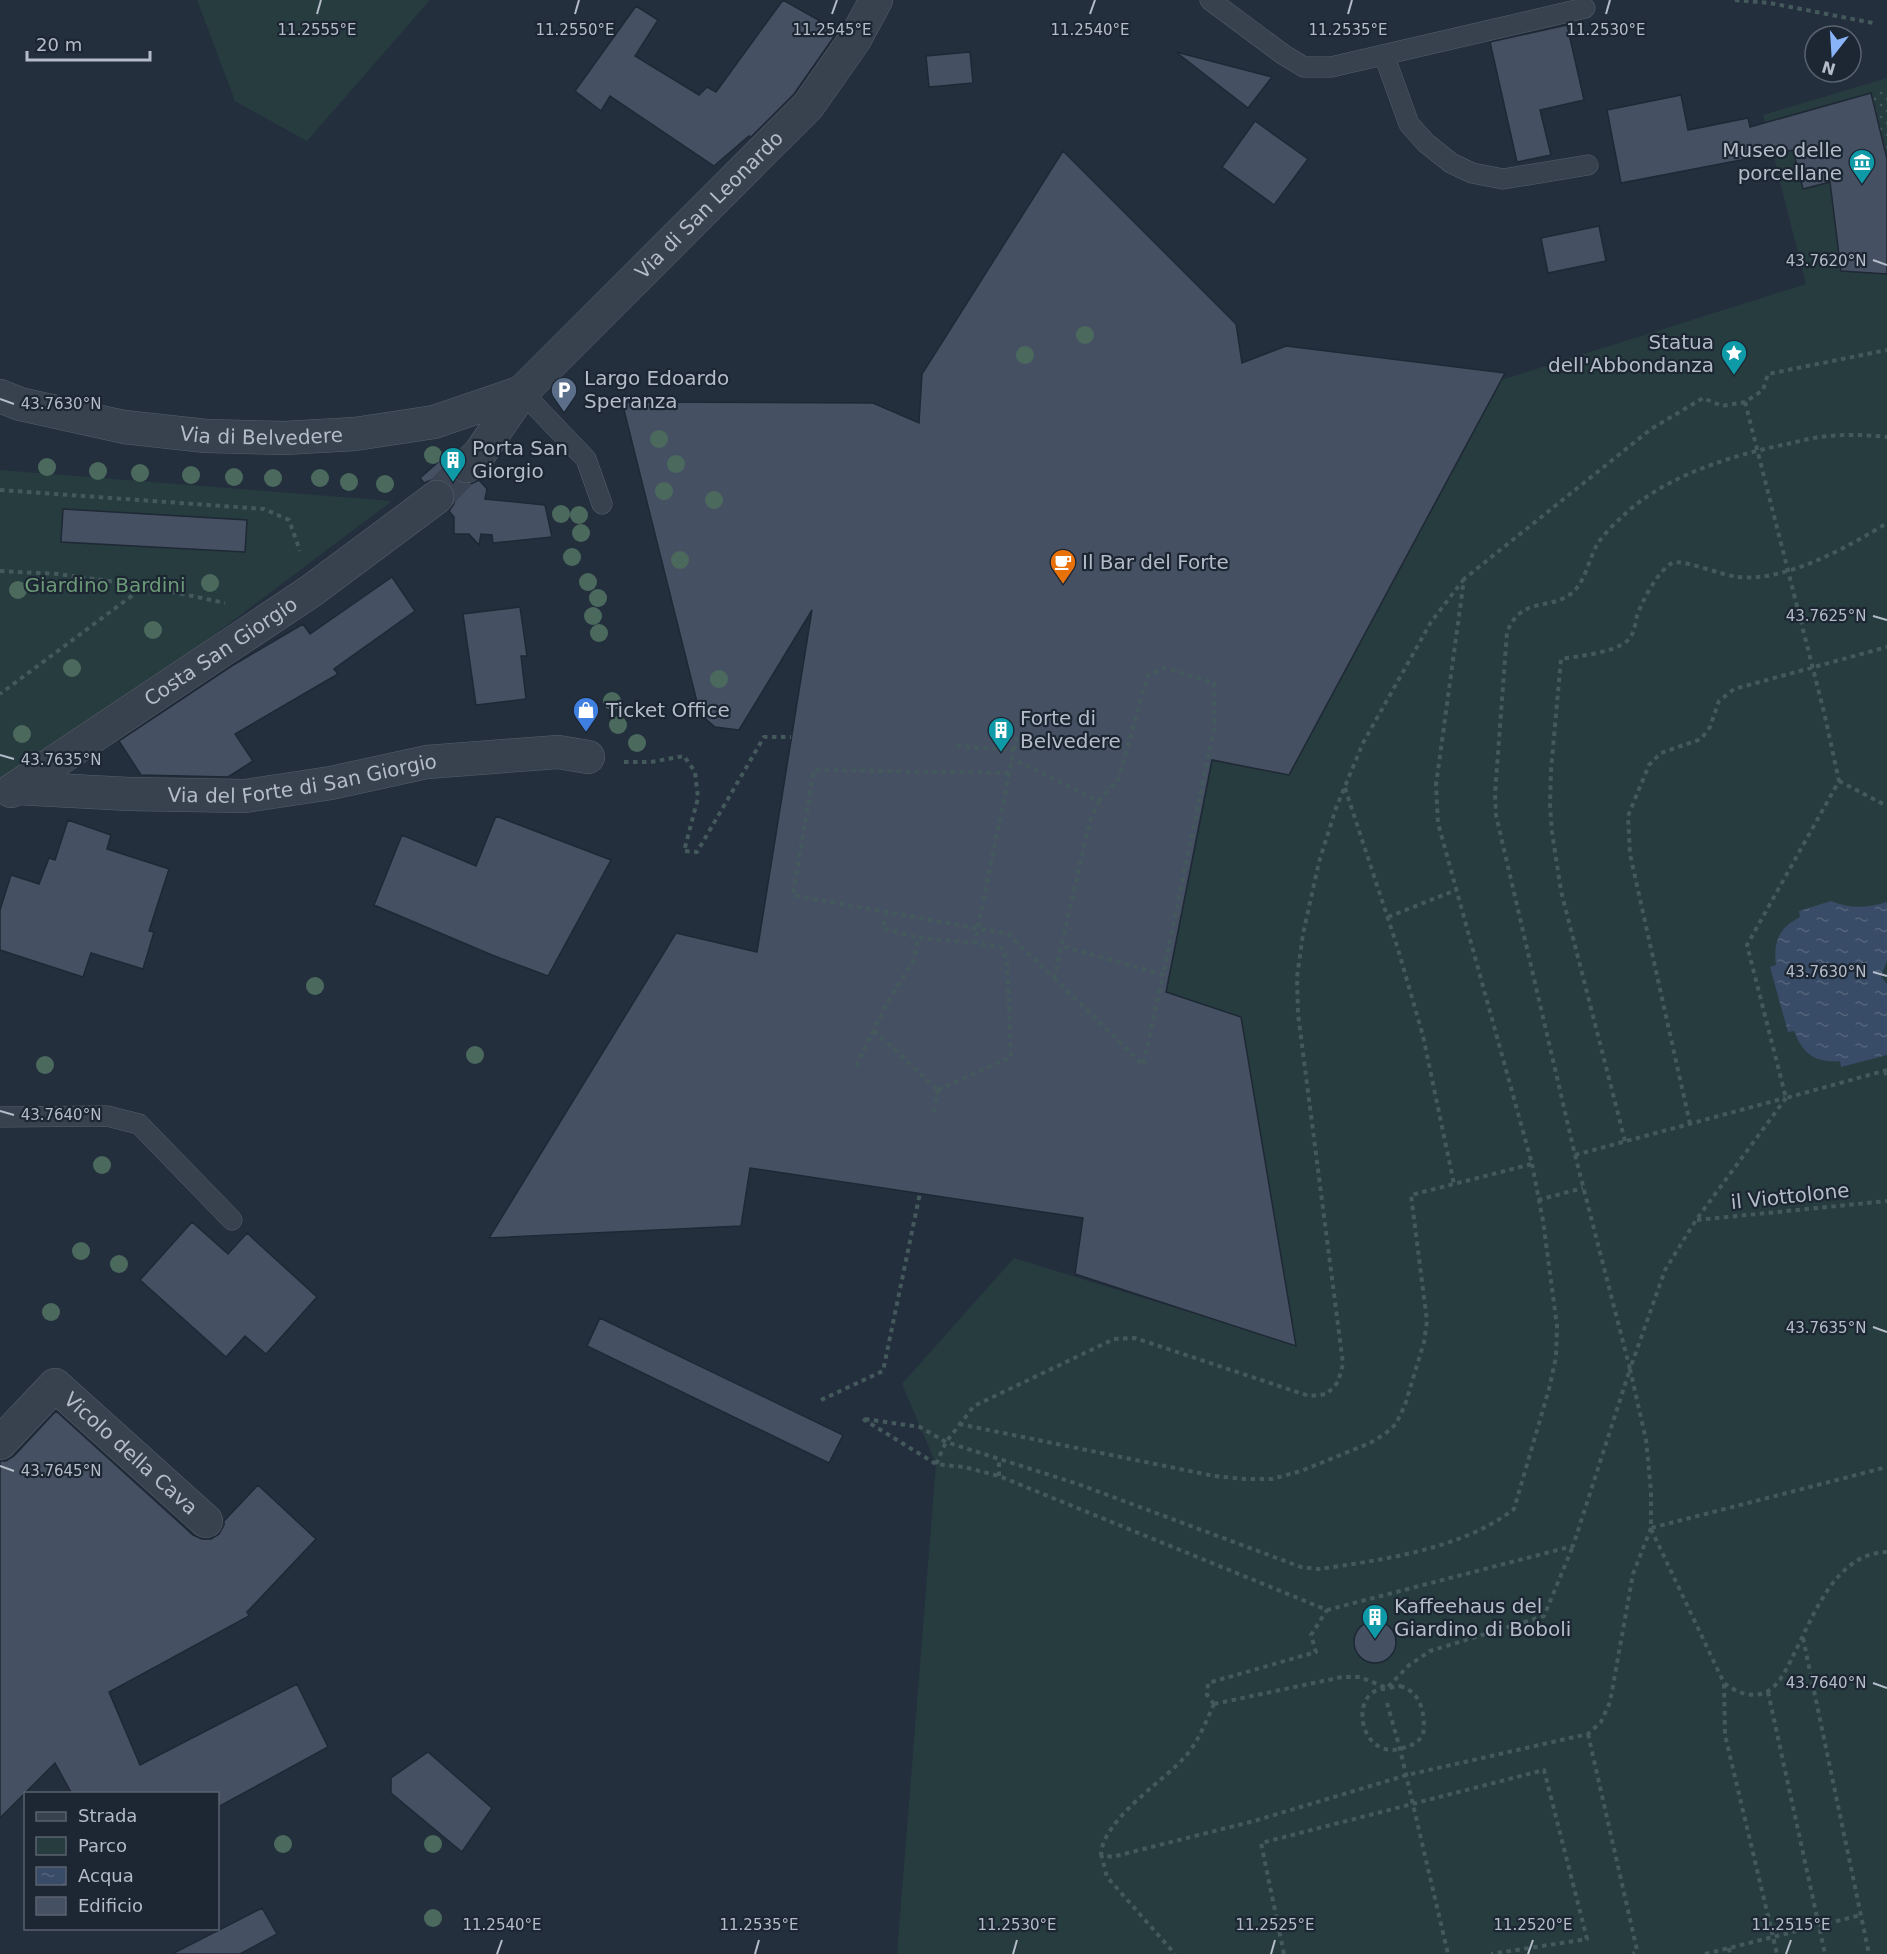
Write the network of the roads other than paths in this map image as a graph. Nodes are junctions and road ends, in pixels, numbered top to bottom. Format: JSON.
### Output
{"nodes":[{"id":1,"x":876,"y":0,"type":"edge"},
{"id":2,"x":1210,"y":0,"type":"edge"},
{"id":3,"x":1585,"y":8,"type":"dead end"},
{"id":4,"x":1384,"y":55,"type":"junction"},
{"id":5,"x":1588,"y":165,"type":"dead end"},
{"id":6,"x":522,"y":392,"type":"junction"},
{"id":7,"x":0,"y":396,"type":"edge"},
{"id":8,"x":467,"y":466,"type":"tunnel mouth"},
{"id":9,"x":437,"y":497,"type":"tunnel mouth"},
{"id":10,"x":602,"y":504,"type":"dead end"},
{"id":11,"x":602,"y":759,"type":"road end"},
{"id":12,"x":8,"y":793,"type":"edge"},
{"id":13,"x":0,"y":1117,"type":"edge"},
{"id":14,"x":232,"y":1220,"type":"dead end"},
{"id":15,"x":0,"y":1443,"type":"edge"},
{"id":16,"x":206,"y":1521,"type":"dead end"}],
"edges":[{"from":1,"to":6,"type":"street","name":"Via di San Leonardo"},
{"from":2,"to":4,"type":"lane"},
{"from":3,"to":4,"type":"lane"},
{"from":4,"to":5,"type":"lane"},
{"from":6,"to":7,"type":"street","name":"Via di Belvedere"},
{"from":6,"to":8,"type":"street"},
{"from":6,"to":10,"type":"lane"},
{"from":9,"to":12,"type":"street","name":"Costa San Giorgio"},
{"from":11,"to":12,"type":"street","name":"Via del Forte di San Giorgio"},
{"from":13,"to":14,"type":"lane"},
{"from":15,"to":16,"type":"street","name":"Vicolo della Cava"}]}
